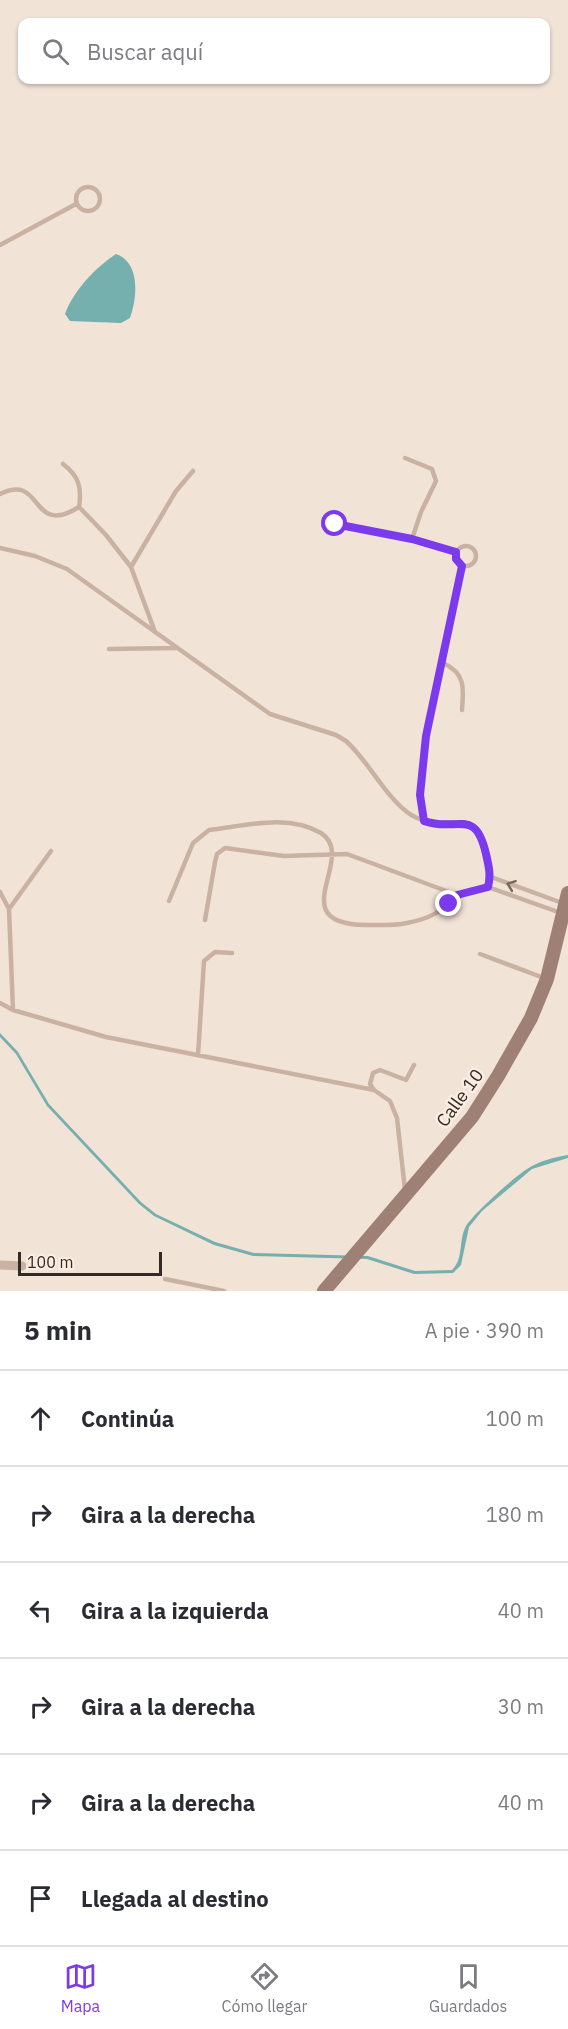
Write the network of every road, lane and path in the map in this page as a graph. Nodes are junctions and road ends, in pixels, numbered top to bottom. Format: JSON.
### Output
{"nodes":[{"id":1,"x":76,"y":204,"type":"junction"},
{"id":2,"x":0,"y":245,"type":"edge"},
{"id":3,"x":405,"y":458,"type":"dead end"},
{"id":4,"x":63,"y":464,"type":"dead end"},
{"id":5,"x":193,"y":471,"type":"dead end"},
{"id":6,"x":0,"y":494,"type":"edge"},
{"id":7,"x":79,"y":507,"type":"junction"},
{"id":8,"x":335,"y":524,"type":"dead end"},
{"id":9,"x":412,"y":539,"type":"junction"},
{"id":10,"x":0,"y":548,"type":"edge"},
{"id":11,"x":456,"y":552,"type":"junction"},
{"id":12,"x":462,"y":566,"type":"junction"},
{"id":13,"x":131,"y":567,"type":"junction"},
{"id":14,"x":155,"y":634,"type":"junction"},
{"id":15,"x":176,"y":648,"type":"junction"},
{"id":16,"x":109,"y":649,"type":"dead end"},
{"id":17,"x":443,"y":663,"type":"junction"},
{"id":18,"x":462,"y":710,"type":"dead end"},
{"id":19,"x":424,"y":821,"type":"junction"},
{"id":20,"x":51,"y":852,"type":"dead end"},
{"id":21,"x":332,"y":853,"type":"junction"},
{"id":22,"x":491,"y":877,"type":"junction"},
{"id":23,"x":488,"y":887,"type":"junction"},
{"id":24,"x":0,"y":892,"type":"edge"},
{"id":25,"x":457,"y":895,"type":"junction"},
{"id":26,"x":169,"y":901,"type":"dead end"},
{"id":27,"x":566,"y":904,"type":"edge"},
{"id":28,"x":9,"y":909,"type":"junction"},
{"id":29,"x":205,"y":920,"type":"dead end"},
{"id":30,"x":232,"y":953,"type":"dead end"},
{"id":31,"x":480,"y":954,"type":"dead end"},
{"id":32,"x":546,"y":979,"type":"junction"},
{"id":33,"x":0,"y":1003,"type":"edge"},
{"id":34,"x":13,"y":1010,"type":"junction"},
{"id":35,"x":198,"y":1055,"type":"junction"},
{"id":36,"x":414,"y":1065,"type":"dead end"},
{"id":37,"x":374,"y":1090,"type":"junction"},
{"id":38,"x":406,"y":1194,"type":"junction"},
{"id":39,"x":0,"y":1265,"type":"edge"},
{"id":40,"x":22,"y":1266,"type":"dead end"},
{"id":41,"x":165,"y":1279,"type":"dead end"},
{"id":42,"x":225,"y":1291,"type":"edge"},
{"id":43,"x":324,"y":1291,"type":"edge"}],
"edges":[{"from":1,"to":1,"type":"lane"},
{"from":1,"to":2,"type":"lane"},
{"from":3,"to":9,"type":"lane"},
{"from":4,"to":7,"type":"lane"},
{"from":5,"to":13,"type":"lane"},
{"from":6,"to":7,"type":"lane"},
{"from":7,"to":13,"type":"lane"},
{"from":8,"to":9,"type":"lane"},
{"from":9,"to":11,"type":"lane"},
{"from":10,"to":14,"type":"lane"},
{"from":11,"to":12,"type":"lane"},
{"from":11,"to":12,"type":"lane"},
{"from":12,"to":17,"type":"lane"},
{"from":13,"to":14,"type":"lane"},
{"from":14,"to":15,"type":"lane"},
{"from":15,"to":16,"type":"lane"},
{"from":15,"to":19,"type":"lane"},
{"from":17,"to":18,"type":"lane"},
{"from":17,"to":19,"type":"lane"},
{"from":19,"to":22,"type":"lane"},
{"from":20,"to":28,"type":"lane"},
{"from":21,"to":25,"type":"lane"},
{"from":21,"to":25,"type":"lane"},
{"from":21,"to":26,"type":"lane"},
{"from":21,"to":29,"type":"lane"},
{"from":22,"to":23,"type":"lane"},
{"from":27,"to":22,"type":"lane","one_way":true},
{"from":23,"to":25,"type":"lane"},
{"from":23,"to":27,"type":"lane"},
{"from":24,"to":28,"type":"lane"},
{"from":27,"to":32,"type":"main road","name":"Calle 10"},
{"from":28,"to":34,"type":"lane"},
{"from":30,"to":35,"type":"lane"},
{"from":31,"to":32,"type":"lane"},
{"from":32,"to":38,"type":"main road","name":"Calle 10"},
{"from":33,"to":34,"type":"lane"},
{"from":34,"to":35,"type":"lane"},
{"from":35,"to":37,"type":"lane"},
{"from":36,"to":37,"type":"lane"},
{"from":37,"to":38,"type":"lane"},
{"from":38,"to":43,"type":"main road","name":"Calle 10"},
{"from":39,"to":40,"type":"street"},
{"from":41,"to":42,"type":"lane"}]}
